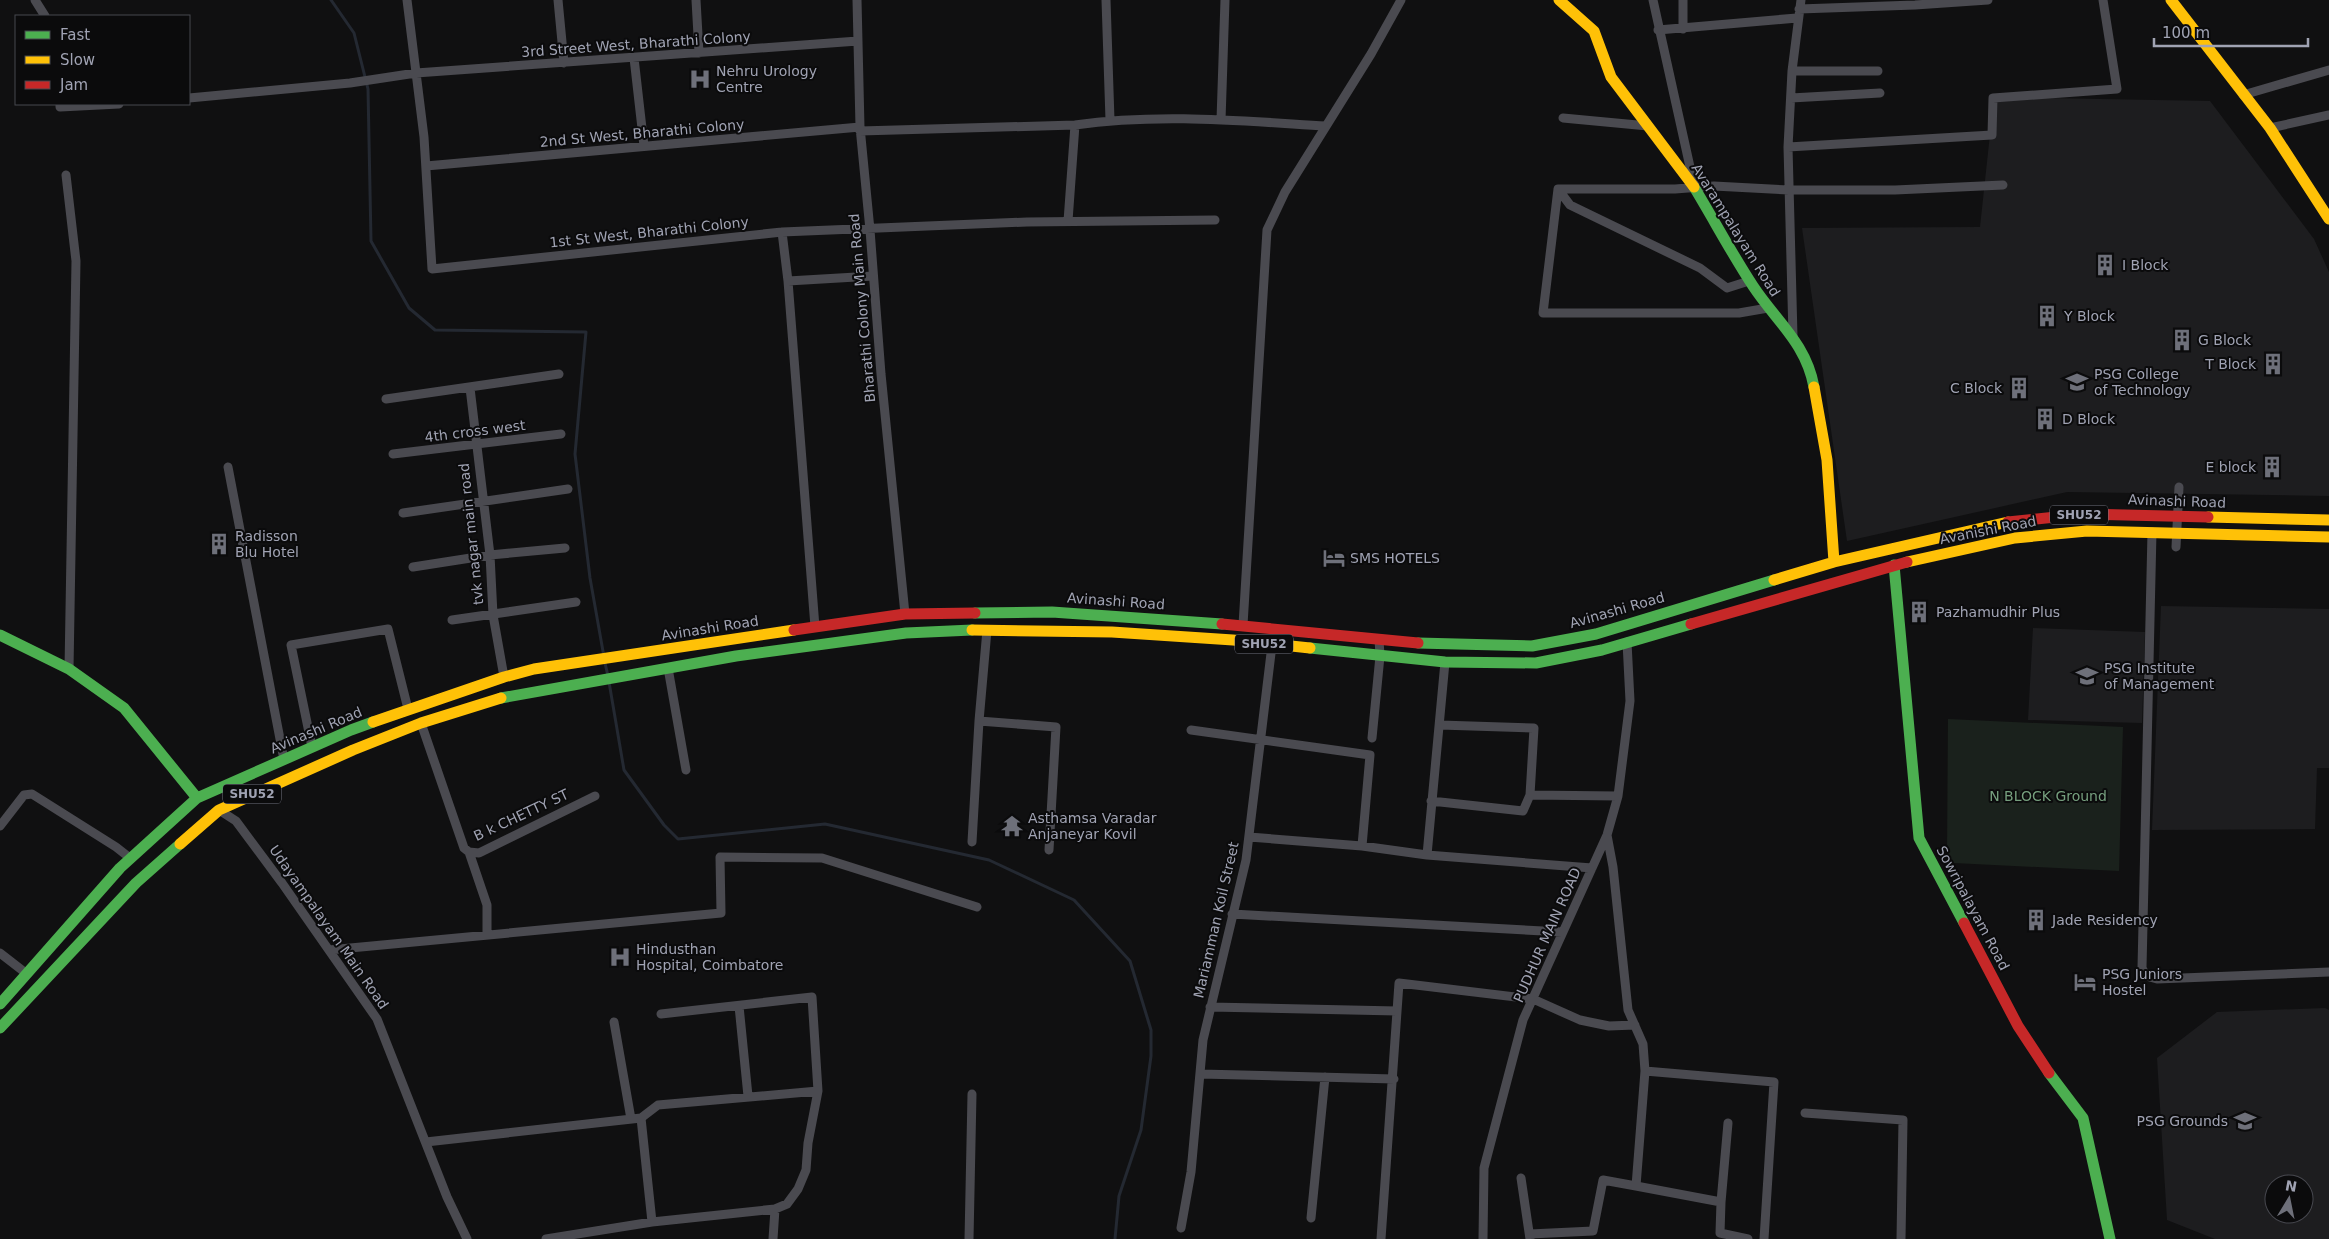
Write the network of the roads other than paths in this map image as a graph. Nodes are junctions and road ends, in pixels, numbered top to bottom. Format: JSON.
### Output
{"nodes":[{"id":1,"x":35,"y":0,"type":"edge"},
{"id":2,"x":407,"y":0,"type":"edge"},
{"id":3,"x":558,"y":0,"type":"edge"},
{"id":4,"x":696,"y":0,"type":"edge"},
{"id":5,"x":857,"y":0,"type":"edge"},
{"id":6,"x":1106,"y":0,"type":"edge"},
{"id":7,"x":1225,"y":0,"type":"edge"},
{"id":8,"x":1400,"y":0,"type":"edge"},
{"id":9,"x":1559,"y":0,"type":"edge"},
{"id":10,"x":1653,"y":0,"type":"edge"},
{"id":11,"x":1683,"y":0,"type":"edge"},
{"id":12,"x":1988,"y":0,"type":"edge"},
{"id":13,"x":2103,"y":0,"type":"edge"},
{"id":14,"x":2171,"y":0,"type":"edge"},
{"id":15,"x":1799,"y":9,"type":"edge"},
{"id":16,"x":45,"y":15,"type":"edge"},
{"id":17,"x":1683,"y":29,"type":"junction"},
{"id":18,"x":1658,"y":30,"type":"junction"},
{"id":19,"x":858,"y":41,"type":"junction"},
{"id":20,"x":699,"y":53,"type":"junction"},
{"id":21,"x":634,"y":58,"type":"junction"},
{"id":22,"x":564,"y":63,"type":"junction"},
{"id":23,"x":2329,"y":70,"type":"edge"},
{"id":24,"x":1792,"y":71,"type":"junction"},
{"id":25,"x":1878,"y":71,"type":"dead end"},
{"id":26,"x":416,"y":73,"type":"junction"},
{"id":27,"x":1880,"y":94,"type":"dead end"},
{"id":28,"x":2243,"y":95,"type":"junction"},
{"id":29,"x":190,"y":98,"type":"edge"},
{"id":30,"x":1791,"y":98,"type":"junction"},
{"id":31,"x":60,"y":105,"type":"edge"},
{"id":32,"x":99,"y":105,"type":"edge"},
{"id":33,"x":2329,"y":115,"type":"edge"},
{"id":34,"x":1563,"y":118,"type":"dead end"},
{"id":35,"x":1110,"y":120,"type":"junction"},
{"id":36,"x":1220,"y":120,"type":"junction"},
{"id":37,"x":1075,"y":125,"type":"junction"},
{"id":38,"x":1326,"y":126,"type":"junction"},
{"id":39,"x":1648,"y":126,"type":"junction"},
{"id":40,"x":2270,"y":128,"type":"junction"},
{"id":41,"x":860,"y":129,"type":"junction"},
{"id":42,"x":644,"y":146,"type":"junction"},
{"id":43,"x":1788,"y":146,"type":"junction"},
{"id":44,"x":426,"y":166,"type":"junction"},
{"id":45,"x":66,"y":175,"type":"dead end"},
{"id":46,"x":2002,"y":185,"type":"dead end"},
{"id":47,"x":1694,"y":186,"type":"junction"},
{"id":48,"x":1558,"y":189,"type":"junction"},
{"id":49,"x":1789,"y":190,"type":"junction"},
{"id":50,"x":2329,"y":219,"type":"edge"},
{"id":51,"x":1215,"y":220,"type":"dead end"},
{"id":52,"x":1068,"y":221,"type":"junction"},
{"id":53,"x":870,"y":230,"type":"junction"},
{"id":54,"x":782,"y":232,"type":"junction"},
{"id":55,"x":873,"y":276,"type":"junction"},
{"id":56,"x":788,"y":281,"type":"junction"},
{"id":57,"x":1750,"y":281,"type":"junction"},
{"id":58,"x":1768,"y":308,"type":"junction"},
{"id":59,"x":1793,"y":336,"type":"junction"},
{"id":60,"x":559,"y":374,"type":"dead end"},
{"id":61,"x":470,"y":388,"type":"junction"},
{"id":62,"x":386,"y":399,"type":"dead end"},
{"id":63,"x":561,"y":434,"type":"dead end"},
{"id":64,"x":476,"y":446,"type":"junction"},
{"id":65,"x":393,"y":454,"type":"dead end"},
{"id":66,"x":228,"y":467,"type":"dead end"},
{"id":67,"x":2179,"y":487,"type":"dead end"},
{"id":68,"x":568,"y":489,"type":"dead end"},
{"id":69,"x":483,"y":502,"type":"junction"},
{"id":70,"x":402,"y":513,"type":"dead end"},
{"id":71,"x":2329,"y":520,"type":"edge"},
{"id":72,"x":2152,"y":532,"type":"junction"},
{"id":73,"x":2329,"y":537,"type":"edge"},
{"id":74,"x":2176,"y":547,"type":"dead end"},
{"id":75,"x":565,"y":548,"type":"dead end"},
{"id":76,"x":490,"y":555,"type":"junction"},
{"id":77,"x":1834,"y":562,"type":"junction"},
{"id":78,"x":1894,"y":565,"type":"junction"},
{"id":79,"x":413,"y":567,"type":"dead end"},
{"id":80,"x":576,"y":602,"type":"dead end"},
{"id":81,"x":905,"y":614,"type":"junction"},
{"id":82,"x":493,"y":615,"type":"junction"},
{"id":83,"x":452,"y":620,"type":"dead end"},
{"id":84,"x":1243,"y":625,"type":"junction"},
{"id":85,"x":815,"y":627,"type":"junction"},
{"id":86,"x":1616,"y":627,"type":"junction"},
{"id":87,"x":986,"y":630,"type":"junction"},
{"id":88,"x":0,"y":635,"type":"edge"},
{"id":89,"x":1379,"y":638,"type":"junction"},
{"id":90,"x":1419,"y":643,"type":"junction"},
{"id":91,"x":1625,"y":643,"type":"junction"},
{"id":92,"x":1272,"y":645,"type":"junction"},
{"id":93,"x":1380,"y":656,"type":"junction"},
{"id":94,"x":1419,"y":660,"type":"junction"},
{"id":95,"x":1445,"y":662,"type":"junction"},
{"id":96,"x":668,"y":668,"type":"junction"},
{"id":97,"x":69,"y":669,"type":"junction"},
{"id":98,"x":504,"y":677,"type":"junction"},
{"id":99,"x":408,"y":709,"type":"junction"},
{"id":100,"x":978,"y":721,"type":"junction"},
{"id":101,"x":421,"y":723,"type":"junction"},
{"id":102,"x":1440,"y":725,"type":"junction"},
{"id":103,"x":1191,"y":730,"type":"dead end"},
{"id":104,"x":1372,"y":738,"type":"dead end"},
{"id":105,"x":1260,"y":740,"type":"junction"},
{"id":106,"x":312,"y":747,"type":"junction"},
{"id":107,"x":284,"y":760,"type":"junction"},
{"id":108,"x":686,"y":770,"type":"dead end"},
{"id":109,"x":1530,"y":795,"type":"junction"},
{"id":110,"x":595,"y":796,"type":"dead end"},
{"id":111,"x":1618,"y":796,"type":"junction"},
{"id":112,"x":197,"y":798,"type":"junction"},
{"id":113,"x":1432,"y":801,"type":"junction"},
{"id":114,"x":219,"y":810,"type":"junction"},
{"id":115,"x":0,"y":826,"type":"edge"},
{"id":116,"x":1607,"y":835,"type":"junction"},
{"id":117,"x":1248,"y":837,"type":"junction"},
{"id":118,"x":972,"y":842,"type":"dead end"},
{"id":119,"x":1362,"y":846,"type":"junction"},
{"id":120,"x":1049,"y":850,"type":"dead end"},
{"id":121,"x":469,"y":852,"type":"junction"},
{"id":122,"x":1427,"y":855,"type":"junction"},
{"id":123,"x":130,"y":858,"type":"junction"},
{"id":124,"x":1592,"y":868,"type":"junction"},
{"id":125,"x":977,"y":907,"type":"dead end"},
{"id":126,"x":1232,"y":914,"type":"junction"},
{"id":127,"x":1562,"y":932,"type":"junction"},
{"id":128,"x":487,"y":935,"type":"junction"},
{"id":129,"x":329,"y":950,"type":"junction"},
{"id":130,"x":0,"y":953,"type":"edge"},
{"id":131,"x":2329,"y":972,"type":"edge"},
{"id":132,"x":27,"y":974,"type":"junction"},
{"id":133,"x":1533,"y":999,"type":"junction"},
{"id":134,"x":0,"y":1004,"type":"edge"},
{"id":135,"x":739,"y":1006,"type":"junction"},
{"id":136,"x":1210,"y":1007,"type":"junction"},
{"id":137,"x":1398,"y":1011,"type":"junction"},
{"id":138,"x":661,"y":1014,"type":"dead end"},
{"id":139,"x":614,"y":1022,"type":"dead end"},
{"id":140,"x":1635,"y":1025,"type":"junction"},
{"id":141,"x":0,"y":1028,"type":"edge"},
{"id":142,"x":1645,"y":1071,"type":"junction"},
{"id":143,"x":1201,"y":1074,"type":"junction"},
{"id":144,"x":1325,"y":1078,"type":"junction"},
{"id":145,"x":1394,"y":1080,"type":"junction"},
{"id":146,"x":818,"y":1091,"type":"junction"},
{"id":147,"x":972,"y":1094,"type":"dead end"},
{"id":148,"x":748,"y":1096,"type":"junction"},
{"id":149,"x":1805,"y":1113,"type":"dead end"},
{"id":150,"x":641,"y":1118,"type":"junction"},
{"id":151,"x":631,"y":1119,"type":"junction"},
{"id":152,"x":1728,"y":1123,"type":"dead end"},
{"id":153,"x":426,"y":1142,"type":"junction"},
{"id":154,"x":1521,"y":1178,"type":"dead end"},
{"id":155,"x":1636,"y":1186,"type":"junction"},
{"id":156,"x":1721,"y":1202,"type":"junction"},
{"id":157,"x":775,"y":1209,"type":"junction"},
{"id":158,"x":1311,"y":1218,"type":"dead end"},
{"id":159,"x":652,"y":1222,"type":"junction"},
{"id":160,"x":1181,"y":1228,"type":"dead end"},
{"id":161,"x":1530,"y":1236,"type":"edge"},
{"id":162,"x":1720,"y":1236,"type":"edge"},
{"id":163,"x":467,"y":1239,"type":"edge"},
{"id":164,"x":546,"y":1239,"type":"edge"},
{"id":165,"x":773,"y":1239,"type":"edge"},
{"id":166,"x":969,"y":1239,"type":"edge"},
{"id":167,"x":1381,"y":1239,"type":"edge"},
{"id":168,"x":1484,"y":1239,"type":"edge"},
{"id":169,"x":1746,"y":1239,"type":"edge"},
{"id":170,"x":1764,"y":1239,"type":"edge"},
{"id":171,"x":1901,"y":1239,"type":"edge"},
{"id":172,"x":2110,"y":1239,"type":"edge"}],
"edges":[{"from":1,"to":16,"type":"street"},
{"from":2,"to":26,"type":"street"},
{"from":3,"to":22,"type":"street"},
{"from":4,"to":20,"type":"street"},
{"from":5,"to":19,"type":"street","name":"Bharathi Colony Main Road"},
{"from":6,"to":35,"type":"street"},
{"from":7,"to":36,"type":"street"},
{"from":8,"to":38,"type":"street"},
{"from":9,"to":39,"type":"main road","name":"Avarampalayam Road"},
{"from":10,"to":18,"type":"street"},
{"from":11,"to":17,"type":"street"},
{"from":12,"to":15,"type":"street"},
{"from":13,"to":43,"type":"street"},
{"from":14,"to":28,"type":"main road"},
{"from":15,"to":17,"type":"street"},
{"from":15,"to":24,"type":"street"},
{"from":17,"to":18,"type":"street"},
{"from":18,"to":47,"type":"street"},
{"from":19,"to":20,"type":"street","name":"3rd Street West, Bharathi Colony"},
{"from":19,"to":41,"type":"street","name":"Bharathi Colony Main Road"},
{"from":20,"to":21,"type":"street","name":"3rd Street West, Bharathi Colony"},
{"from":21,"to":22,"type":"street","name":"3rd Street West, Bharathi Colony"},
{"from":21,"to":42,"type":"street"},
{"from":22,"to":26,"type":"street","name":"3rd Street West, Bharathi Colony"},
{"from":23,"to":28,"type":"street"},
{"from":24,"to":25,"type":"street"},
{"from":24,"to":30,"type":"street"},
{"from":26,"to":29,"type":"street","name":"3rd Street West, Bharathi Colony"},
{"from":26,"to":44,"type":"street"},
{"from":27,"to":30,"type":"street"},
{"from":28,"to":40,"type":"main road"},
{"from":30,"to":43,"type":"street"},
{"from":31,"to":32,"type":"street"},
{"from":33,"to":40,"type":"street"},
{"from":34,"to":39,"type":"street"},
{"from":35,"to":36,"type":"street","name":"2nd St West, Bharathi Colony"},
{"from":35,"to":37,"type":"street","name":"2nd St West, Bharathi Colony"},
{"from":36,"to":38,"type":"street","name":"2nd St West, Bharathi Colony"},
{"from":37,"to":41,"type":"street","name":"2nd St West, Bharathi Colony"},
{"from":37,"to":52,"type":"street"},
{"from":38,"to":84,"type":"street"},
{"from":39,"to":47,"type":"main road","name":"Avarampalayam Road"},
{"from":40,"to":50,"type":"main road"},
{"from":41,"to":42,"type":"street","name":"2nd St West, Bharathi Colony"},
{"from":41,"to":53,"type":"street","name":"Bharathi Colony Main Road"},
{"from":42,"to":44,"type":"street","name":"2nd St West, Bharathi Colony"},
{"from":43,"to":49,"type":"street"},
{"from":44,"to":54,"type":"street","name":"1st St West, Bharathi Colony"},
{"from":45,"to":97,"type":"street"},
{"from":46,"to":49,"type":"street"},
{"from":47,"to":48,"type":"street"},
{"from":47,"to":49,"type":"street"},
{"from":47,"to":57,"type":"main road","name":"Avarampalayam Road"},
{"from":48,"to":57,"type":"street"},
{"from":48,"to":58,"type":"street"},
{"from":49,"to":59,"type":"street"},
{"from":51,"to":52,"type":"street","name":"1st St West, Bharathi Colony"},
{"from":52,"to":53,"type":"street","name":"1st St West, Bharathi Colony"},
{"from":53,"to":54,"type":"street","name":"1st St West, Bharathi Colony"},
{"from":53,"to":55,"type":"street","name":"Bharathi Colony Main Road"},
{"from":54,"to":56,"type":"street"},
{"from":55,"to":56,"type":"street"},
{"from":55,"to":81,"type":"street","name":"Bharathi Colony Main Road"},
{"from":56,"to":85,"type":"street"},
{"from":57,"to":58,"type":"main road","name":"Avarampalayam Road"},
{"from":58,"to":59,"type":"main road","name":"Avarampalayam Road"},
{"from":59,"to":77,"type":"main road","name":"Avarampalayam Road"},
{"from":60,"to":61,"type":"street"},
{"from":61,"to":62,"type":"street"},
{"from":61,"to":64,"type":"street","name":"tvk nagar main road"},
{"from":63,"to":64,"type":"street","name":"4th cross west"},
{"from":64,"to":65,"type":"street","name":"4th cross west"},
{"from":64,"to":69,"type":"street","name":"tvk nagar main road"},
{"from":66,"to":107,"type":"street"},
{"from":67,"to":74,"type":"street"},
{"from":68,"to":69,"type":"street"},
{"from":69,"to":70,"type":"street"},
{"from":69,"to":76,"type":"street","name":"tvk nagar main road"},
{"from":71,"to":77,"type":"main road","name":"Avinashi Road","number":"SHU52"},
{"from":72,"to":73,"type":"main road","name":"Avanishi Road","number":"SHU52"},
{"from":72,"to":78,"type":"main road","name":"Avanishi Road","number":"SHU52"},
{"from":72,"to":131,"type":"street"},
{"from":75,"to":76,"type":"street"},
{"from":76,"to":79,"type":"street"},
{"from":76,"to":82,"type":"street","name":"tvk nagar main road"},
{"from":77,"to":86,"type":"main road","name":"Avinashi Road","number":"SHU52"},
{"from":78,"to":91,"type":"main road","number":"SHU52"},
{"from":78,"to":172,"type":"main road","name":"Sowripalayam Road"},
{"from":80,"to":82,"type":"street"},
{"from":81,"to":84,"type":"main road","name":"Avinashi Road","number":"SHU52"},
{"from":81,"to":85,"type":"main road","name":"Avinashi Road","number":"SHU52"},
{"from":82,"to":83,"type":"street"},
{"from":82,"to":98,"type":"street","name":"tvk nagar main road"},
{"from":84,"to":89,"type":"main road","name":"Avinashi Road","number":"SHU52"},
{"from":85,"to":98,"type":"main road","name":"Avinashi Road","number":"SHU52"},
{"from":86,"to":90,"type":"main road","name":"Avinashi Road","number":"SHU52"},
{"from":86,"to":91,"type":"street","name":"PUDHUR MAIN ROAD"},
{"from":87,"to":92,"type":"main road","number":"SHU52"},
{"from":87,"to":96,"type":"main road","number":"SHU52"},
{"from":87,"to":100,"type":"street"},
{"from":88,"to":97,"type":"main road"},
{"from":89,"to":90,"type":"main road","name":"Avinashi Road","number":"SHU52"},
{"from":89,"to":93,"type":"street"},
{"from":90,"to":94,"type":"main road"},
{"from":91,"to":95,"type":"main road","number":"SHU52"},
{"from":91,"to":111,"type":"street","name":"PUDHUR MAIN ROAD"},
{"from":92,"to":93,"type":"main road","number":"SHU52"},
{"from":92,"to":105,"type":"street","name":"Mariamman Koil Street"},
{"from":93,"to":94,"type":"main road","number":"SHU52"},
{"from":93,"to":104,"type":"street"},
{"from":94,"to":95,"type":"main road","number":"SHU52"},
{"from":95,"to":102,"type":"street"},
{"from":96,"to":101,"type":"main road","number":"SHU52"},
{"from":96,"to":108,"type":"street"},
{"from":97,"to":112,"type":"main road"},
{"from":98,"to":99,"type":"main road","name":"Avinashi Road","number":"SHU52"},
{"from":99,"to":106,"type":"main road","name":"Avinashi Road","number":"SHU52"},
{"from":99,"to":106,"type":"street"},
{"from":100,"to":118,"type":"street"},
{"from":100,"to":120,"type":"street"},
{"from":101,"to":114,"type":"main road","number":"SHU52"},
{"from":101,"to":121,"type":"street","name":"B k CHETTY ST"},
{"from":102,"to":109,"type":"street"},
{"from":102,"to":113,"type":"street"},
{"from":103,"to":105,"type":"street"},
{"from":105,"to":117,"type":"street","name":"Mariamman Koil Street"},
{"from":105,"to":119,"type":"street"},
{"from":106,"to":107,"type":"main road","name":"Avinashi Road","number":"SHU52"},
{"from":107,"to":112,"type":"main road","name":"Avinashi Road","number":"SHU52"},
{"from":109,"to":111,"type":"street"},
{"from":109,"to":113,"type":"street"},
{"from":110,"to":121,"type":"street","name":"B k CHETTY ST"},
{"from":111,"to":116,"type":"street","name":"PUDHUR MAIN ROAD"},
{"from":112,"to":123,"type":"main road","name":"Avinashi Road","number":"SHU52"},
{"from":113,"to":122,"type":"street"},
{"from":114,"to":129,"type":"street","name":"Udayampalayam Main Road"},
{"from":114,"to":141,"type":"main road","number":"SHU52"},
{"from":115,"to":123,"type":"street"},
{"from":116,"to":124,"type":"street","name":"PUDHUR MAIN ROAD"},
{"from":116,"to":140,"type":"street"},
{"from":117,"to":119,"type":"street"},
{"from":117,"to":126,"type":"street","name":"Mariamman Koil Street"},
{"from":119,"to":122,"type":"street"},
{"from":121,"to":128,"type":"street"},
{"from":122,"to":124,"type":"street"},
{"from":123,"to":132,"type":"main road","name":"Avinashi Road","number":"SHU52"},
{"from":124,"to":127,"type":"street","name":"PUDHUR MAIN ROAD"},
{"from":125,"to":128,"type":"street"},
{"from":126,"to":127,"type":"street"},
{"from":126,"to":136,"type":"street","name":"Mariamman Koil Street"},
{"from":127,"to":133,"type":"street","name":"PUDHUR MAIN ROAD"},
{"from":128,"to":129,"type":"street"},
{"from":129,"to":153,"type":"street","name":"Udayampalayam Main Road"},
{"from":130,"to":132,"type":"street"},
{"from":132,"to":134,"type":"main road","name":"Avinashi Road","number":"SHU52"},
{"from":133,"to":137,"type":"street"},
{"from":133,"to":140,"type":"street"},
{"from":133,"to":168,"type":"street","name":"PUDHUR MAIN ROAD"},
{"from":135,"to":138,"type":"street"},
{"from":135,"to":146,"type":"street"},
{"from":135,"to":148,"type":"street"},
{"from":136,"to":137,"type":"street"},
{"from":136,"to":143,"type":"street","name":"Mariamman Koil Street"},
{"from":137,"to":145,"type":"street"},
{"from":139,"to":151,"type":"street"},
{"from":140,"to":142,"type":"street"},
{"from":142,"to":155,"type":"street"},
{"from":142,"to":170,"type":"street"},
{"from":143,"to":144,"type":"street"},
{"from":143,"to":160,"type":"street","name":"Mariamman Koil Street"},
{"from":144,"to":145,"type":"street"},
{"from":144,"to":158,"type":"street"},
{"from":145,"to":167,"type":"street"},
{"from":146,"to":148,"type":"street"},
{"from":146,"to":157,"type":"street"},
{"from":147,"to":166,"type":"street"},
{"from":148,"to":150,"type":"street"},
{"from":149,"to":171,"type":"street"},
{"from":150,"to":151,"type":"street"},
{"from":150,"to":159,"type":"street"},
{"from":151,"to":153,"type":"street"},
{"from":152,"to":156,"type":"street"},
{"from":153,"to":163,"type":"street","name":"Udayampalayam Main Road"},
{"from":154,"to":161,"type":"street"},
{"from":155,"to":156,"type":"street"},
{"from":155,"to":161,"type":"street"},
{"from":156,"to":162,"type":"street"},
{"from":157,"to":159,"type":"street"},
{"from":157,"to":165,"type":"street"},
{"from":159,"to":164,"type":"street"},
{"from":162,"to":169,"type":"street"}]}
